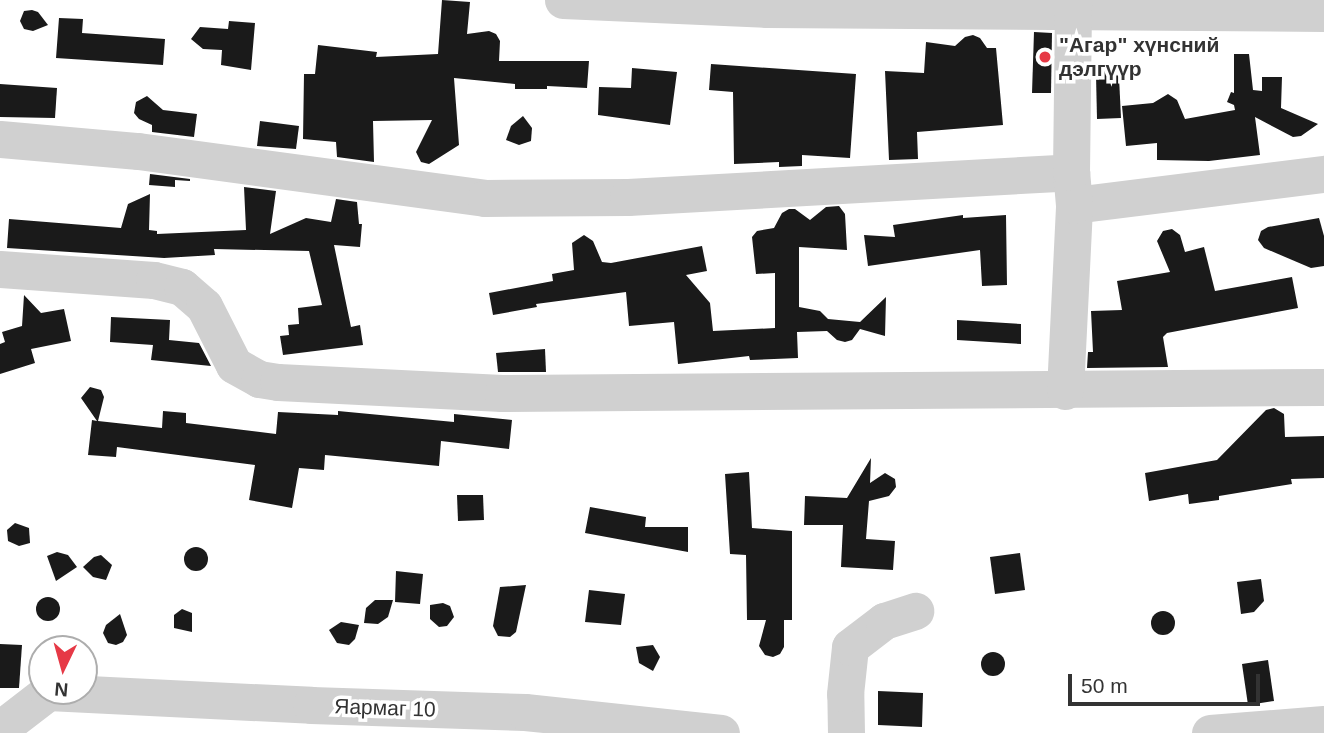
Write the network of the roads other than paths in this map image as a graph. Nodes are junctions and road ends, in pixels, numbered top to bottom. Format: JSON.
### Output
{"nodes":[{"id":1,"x":563,"y":0,"type":"edge"},
{"id":2,"x":1073,"y":5,"type":"edge"},
{"id":3,"x":1324,"y":13,"type":"edge"},
{"id":4,"x":0,"y":139,"type":"edge"},
{"id":5,"x":1324,"y":174,"type":"edge"},
{"id":6,"x":1072,"y":188,"type":"junction"},
{"id":7,"x":0,"y":269,"type":"edge"},
{"id":8,"x":1324,"y":387,"type":"edge"},
{"id":9,"x":1065,"y":391,"type":"junction"},
{"id":10,"x":915,"y":611,"type":"dead end"},
{"id":11,"x":98,"y":694,"type":"edge"},
{"id":12,"x":31,"y":705,"type":"edge"},
{"id":13,"x":1324,"y":724,"type":"edge"},
{"id":14,"x":0,"y":729,"type":"edge"},
{"id":15,"x":720,"y":733,"type":"edge"},
{"id":16,"x":846,"y":733,"type":"edge"},
{"id":17,"x":1210,"y":733,"type":"edge"}],
"edges":[{"from":1,"to":2,"type":"street"},
{"from":2,"to":3,"type":"street"},
{"from":2,"to":6,"type":"street"},
{"from":4,"to":6,"type":"street"},
{"from":5,"to":6,"type":"street"},
{"from":6,"to":9,"type":"street"},
{"from":7,"to":9,"type":"street"},
{"from":8,"to":9,"type":"street"},
{"from":10,"to":16,"type":"street"},
{"from":11,"to":15,"type":"street","name":"Яармаг 10"},
{"from":12,"to":14,"type":"street"},
{"from":13,"to":17,"type":"street"}]}
